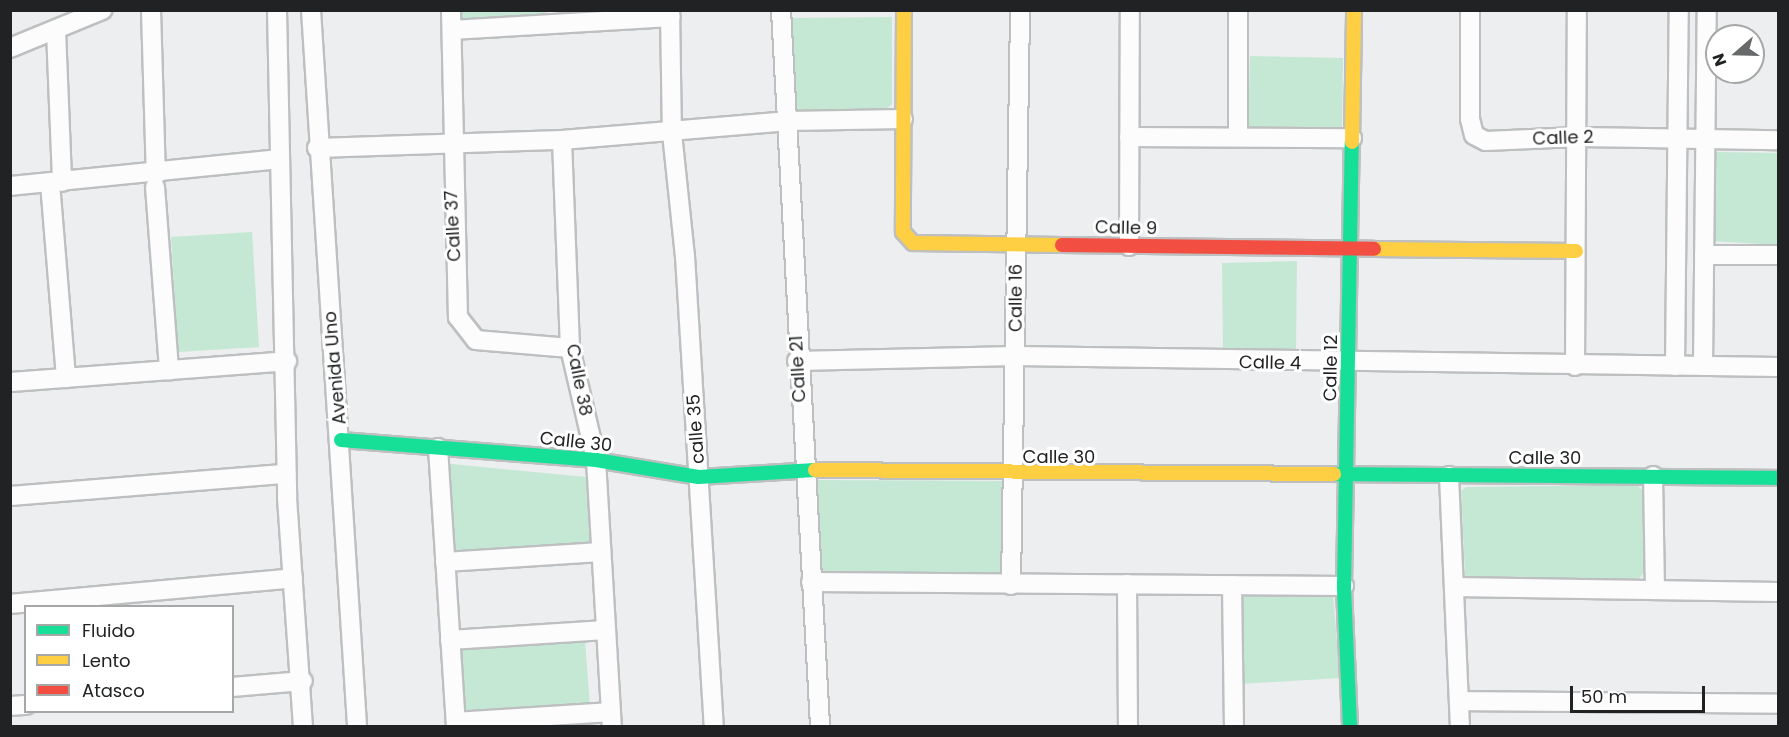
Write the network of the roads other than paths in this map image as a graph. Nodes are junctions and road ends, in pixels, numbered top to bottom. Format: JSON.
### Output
{"nodes":[{"id":1,"x":102,"y":10,"type":"edge"},
{"id":2,"x":151,"y":10,"type":"edge"},
{"id":3,"x":277,"y":10,"type":"edge"},
{"id":4,"x":311,"y":10,"type":"edge"},
{"id":5,"x":451,"y":10,"type":"edge"},
{"id":6,"x":781,"y":10,"type":"edge"},
{"id":7,"x":904,"y":10,"type":"edge"},
{"id":8,"x":1020,"y":10,"type":"edge"},
{"id":9,"x":1130,"y":10,"type":"edge"},
{"id":10,"x":1238,"y":10,"type":"edge"},
{"id":11,"x":1354,"y":10,"type":"edge"},
{"id":12,"x":1470,"y":10,"type":"edge"},
{"id":13,"x":1577,"y":10,"type":"edge"},
{"id":14,"x":1679,"y":10,"type":"edge"},
{"id":15,"x":1707,"y":10,"type":"edge"},
{"id":16,"x":670,"y":14,"type":"edge"},
{"id":17,"x":565,"y":17,"type":"edge"},
{"id":18,"x":56,"y":30,"type":"junction"},
{"id":19,"x":452,"y":30,"type":"junction"},
{"id":20,"x":10,"y":48,"type":"edge"},
{"id":21,"x":903,"y":118,"type":"junction"},
{"id":22,"x":786,"y":121,"type":"junction"},
{"id":23,"x":672,"y":133,"type":"junction"},
{"id":24,"x":1130,"y":136,"type":"junction"},
{"id":25,"x":1238,"y":137,"type":"junction"},
{"id":26,"x":1577,"y":137,"type":"junction"},
{"id":27,"x":1352,"y":138,"type":"junction"},
{"id":28,"x":1678,"y":138,"type":"junction"},
{"id":29,"x":1708,"y":139,"type":"junction"},
{"id":30,"x":562,"y":140,"type":"junction"},
{"id":31,"x":1779,"y":140,"type":"edge"},
{"id":32,"x":450,"y":144,"type":"junction"},
{"id":33,"x":316,"y":148,"type":"junction"},
{"id":34,"x":279,"y":159,"type":"junction"},
{"id":35,"x":155,"y":181,"type":"junction"},
{"id":36,"x":56,"y":183,"type":"junction"},
{"id":37,"x":10,"y":186,"type":"edge"},
{"id":38,"x":1016,"y":244,"type":"junction"},
{"id":39,"x":1129,"y":246,"type":"junction"},
{"id":40,"x":1351,"y":249,"type":"junction"},
{"id":41,"x":1576,"y":251,"type":"junction"},
{"id":42,"x":1704,"y":255,"type":"junction"},
{"id":43,"x":1779,"y":255,"type":"edge"},
{"id":44,"x":570,"y":348,"type":"junction"},
{"id":45,"x":1015,"y":356,"type":"junction"},
{"id":46,"x":287,"y":361,"type":"junction"},
{"id":47,"x":797,"y":361,"type":"junction"},
{"id":48,"x":1349,"y":365,"type":"junction"},
{"id":49,"x":1575,"y":366,"type":"junction"},
{"id":50,"x":1675,"y":366,"type":"junction"},
{"id":51,"x":1703,"y":366,"type":"junction"},
{"id":52,"x":1779,"y":367,"type":"edge"},
{"id":53,"x":169,"y":370,"type":"junction"},
{"id":54,"x":66,"y":378,"type":"junction"},
{"id":55,"x":10,"y":382,"type":"edge"},
{"id":56,"x":341,"y":440,"type":"junction"},
{"id":57,"x":438,"y":448,"type":"junction"},
{"id":58,"x":596,"y":460,"type":"junction"},
{"id":59,"x":804,"y":470,"type":"junction"},
{"id":60,"x":286,"y":474,"type":"junction"},
{"id":61,"x":1015,"y":475,"type":"junction"},
{"id":62,"x":1347,"y":476,"type":"junction"},
{"id":63,"x":1449,"y":476,"type":"junction"},
{"id":64,"x":1653,"y":476,"type":"junction"},
{"id":65,"x":699,"y":477,"type":"junction"},
{"id":66,"x":1779,"y":478,"type":"edge"},
{"id":67,"x":10,"y":496,"type":"edge"},
{"id":68,"x":602,"y":552,"type":"junction"},
{"id":69,"x":445,"y":562,"type":"junction"},
{"id":70,"x":293,"y":578,"type":"junction"},
{"id":71,"x":811,"y":582,"type":"junction"},
{"id":72,"x":1126,"y":584,"type":"junction"},
{"id":73,"x":1011,"y":585,"type":"junction"},
{"id":74,"x":1232,"y":585,"type":"junction"},
{"id":75,"x":1344,"y":586,"type":"junction"},
{"id":76,"x":1454,"y":587,"type":"junction"},
{"id":77,"x":1655,"y":591,"type":"junction"},
{"id":78,"x":1779,"y":592,"type":"edge"},
{"id":79,"x":10,"y":604,"type":"edge"},
{"id":80,"x":606,"y":630,"type":"junction"},
{"id":81,"x":450,"y":640,"type":"junction"},
{"id":82,"x":303,"y":681,"type":"junction"},
{"id":83,"x":234,"y":687,"type":"edge"},
{"id":84,"x":1460,"y":700,"type":"junction"},
{"id":85,"x":1779,"y":704,"type":"edge"},
{"id":86,"x":612,"y":719,"type":"edge"},
{"id":87,"x":456,"y":724,"type":"edge"},
{"id":88,"x":303,"y":726,"type":"edge"},
{"id":89,"x":357,"y":726,"type":"edge"},
{"id":90,"x":714,"y":726,"type":"edge"},
{"id":91,"x":820,"y":726,"type":"edge"},
{"id":92,"x":1128,"y":726,"type":"edge"},
{"id":93,"x":1234,"y":726,"type":"edge"},
{"id":94,"x":1350,"y":726,"type":"edge"},
{"id":95,"x":1460,"y":726,"type":"edge"}],
"edges":[{"from":1,"to":18,"type":"street"},
{"from":2,"to":35,"type":"street"},
{"from":3,"to":34,"type":"street"},
{"from":4,"to":33,"type":"street","name":"Avenida Uno"},
{"from":5,"to":19,"type":"street","name":"Calle 37"},
{"from":6,"to":22,"type":"street","name":"Calle 21"},
{"from":7,"to":21,"type":"street","name":"Calle 9"},
{"from":8,"to":38,"type":"street","name":"Calle 16"},
{"from":9,"to":24,"type":"street"},
{"from":10,"to":25,"type":"street"},
{"from":11,"to":27,"type":"street","name":"Calle 12"},
{"from":12,"to":26,"type":"street","name":"Calle 2"},
{"from":13,"to":26,"type":"street"},
{"from":14,"to":28,"type":"street"},
{"from":15,"to":29,"type":"street"},
{"from":16,"to":17,"type":"street"},
{"from":16,"to":23,"type":"street","name":"calle 35"},
{"from":17,"to":19,"type":"street"},
{"from":18,"to":20,"type":"street"},
{"from":18,"to":36,"type":"street"},
{"from":19,"to":32,"type":"street","name":"Calle 37"},
{"from":21,"to":22,"type":"street"},
{"from":21,"to":38,"type":"street","name":"Calle 9"},
{"from":22,"to":23,"type":"street"},
{"from":22,"to":47,"type":"street","name":"Calle 21"},
{"from":23,"to":30,"type":"street"},
{"from":23,"to":65,"type":"street","name":"calle 35"},
{"from":24,"to":25,"type":"street"},
{"from":24,"to":39,"type":"street"},
{"from":25,"to":27,"type":"street"},
{"from":26,"to":28,"type":"street","name":"Calle 2"},
{"from":26,"to":41,"type":"street"},
{"from":27,"to":40,"type":"street","name":"Calle 12"},
{"from":28,"to":29,"type":"street","name":"Calle 2"},
{"from":28,"to":50,"type":"street"},
{"from":29,"to":31,"type":"street","name":"Calle 2"},
{"from":29,"to":42,"type":"street"},
{"from":30,"to":32,"type":"street"},
{"from":30,"to":44,"type":"street","name":"Calle 38"},
{"from":32,"to":33,"type":"street"},
{"from":32,"to":44,"type":"street","name":"Calle 37"},
{"from":33,"to":56,"type":"street","name":"Avenida Uno"},
{"from":34,"to":35,"type":"street"},
{"from":34,"to":46,"type":"street"},
{"from":35,"to":36,"type":"street"},
{"from":35,"to":53,"type":"street"},
{"from":36,"to":37,"type":"street"},
{"from":36,"to":54,"type":"street"},
{"from":38,"to":39,"type":"street","name":"Calle 9"},
{"from":38,"to":45,"type":"street","name":"Calle 16"},
{"from":39,"to":40,"type":"street","name":"Calle 9"},
{"from":40,"to":41,"type":"street","name":"Calle 9"},
{"from":40,"to":48,"type":"street","name":"Calle 12"},
{"from":41,"to":49,"type":"street"},
{"from":42,"to":43,"type":"street"},
{"from":42,"to":51,"type":"street"},
{"from":44,"to":58,"type":"street","name":"Calle 38"},
{"from":45,"to":47,"type":"street","name":"Calle 4"},
{"from":45,"to":48,"type":"street","name":"Calle 4"},
{"from":45,"to":61,"type":"street","name":"Calle 16"},
{"from":46,"to":53,"type":"street"},
{"from":46,"to":60,"type":"street"},
{"from":47,"to":59,"type":"street","name":"Calle 21"},
{"from":48,"to":49,"type":"street","name":"Calle 4"},
{"from":48,"to":62,"type":"street","name":"Calle 12"},
{"from":49,"to":50,"type":"street","name":"Calle 4"},
{"from":50,"to":51,"type":"street","name":"Calle 4"},
{"from":51,"to":52,"type":"street","name":"Calle 4"},
{"from":53,"to":54,"type":"street"},
{"from":54,"to":55,"type":"street"},
{"from":56,"to":57,"type":"street","name":"Calle 30"},
{"from":56,"to":89,"type":"street","name":"Avenida Uno"},
{"from":57,"to":58,"type":"street","name":"Calle 30"},
{"from":57,"to":69,"type":"street"},
{"from":58,"to":65,"type":"street","name":"Calle 30"},
{"from":58,"to":68,"type":"street","name":"Calle 38"},
{"from":59,"to":61,"type":"street","name":"Calle 30"},
{"from":59,"to":65,"type":"street","name":"Calle 30"},
{"from":59,"to":71,"type":"street","name":"Calle 21"},
{"from":60,"to":67,"type":"street"},
{"from":60,"to":70,"type":"street"},
{"from":61,"to":62,"type":"street","name":"Calle 30"},
{"from":61,"to":73,"type":"street","name":"Calle 16"},
{"from":62,"to":63,"type":"street","name":"Calle 30"},
{"from":62,"to":75,"type":"street","name":"Calle 12"},
{"from":63,"to":64,"type":"street","name":"Calle 30"},
{"from":63,"to":76,"type":"street"},
{"from":64,"to":66,"type":"street","name":"Calle 30"},
{"from":64,"to":77,"type":"street"},
{"from":65,"to":90,"type":"street","name":"calle 35"},
{"from":68,"to":69,"type":"street"},
{"from":68,"to":80,"type":"street","name":"Calle 38"},
{"from":69,"to":81,"type":"street"},
{"from":70,"to":79,"type":"street"},
{"from":70,"to":82,"type":"street"},
{"from":71,"to":73,"type":"street"},
{"from":71,"to":91,"type":"street","name":"Calle 21"},
{"from":72,"to":73,"type":"street"},
{"from":72,"to":74,"type":"street"},
{"from":72,"to":92,"type":"street"},
{"from":74,"to":75,"type":"street"},
{"from":74,"to":93,"type":"street"},
{"from":75,"to":94,"type":"street","name":"Calle 12"},
{"from":76,"to":77,"type":"street"},
{"from":76,"to":84,"type":"street"},
{"from":77,"to":78,"type":"street"},
{"from":80,"to":81,"type":"street"},
{"from":80,"to":86,"type":"street","name":"Calle 38"},
{"from":81,"to":87,"type":"street"},
{"from":82,"to":83,"type":"street"},
{"from":82,"to":88,"type":"street"},
{"from":84,"to":85,"type":"street"},
{"from":84,"to":95,"type":"street"},
{"from":86,"to":87,"type":"street"}]}
